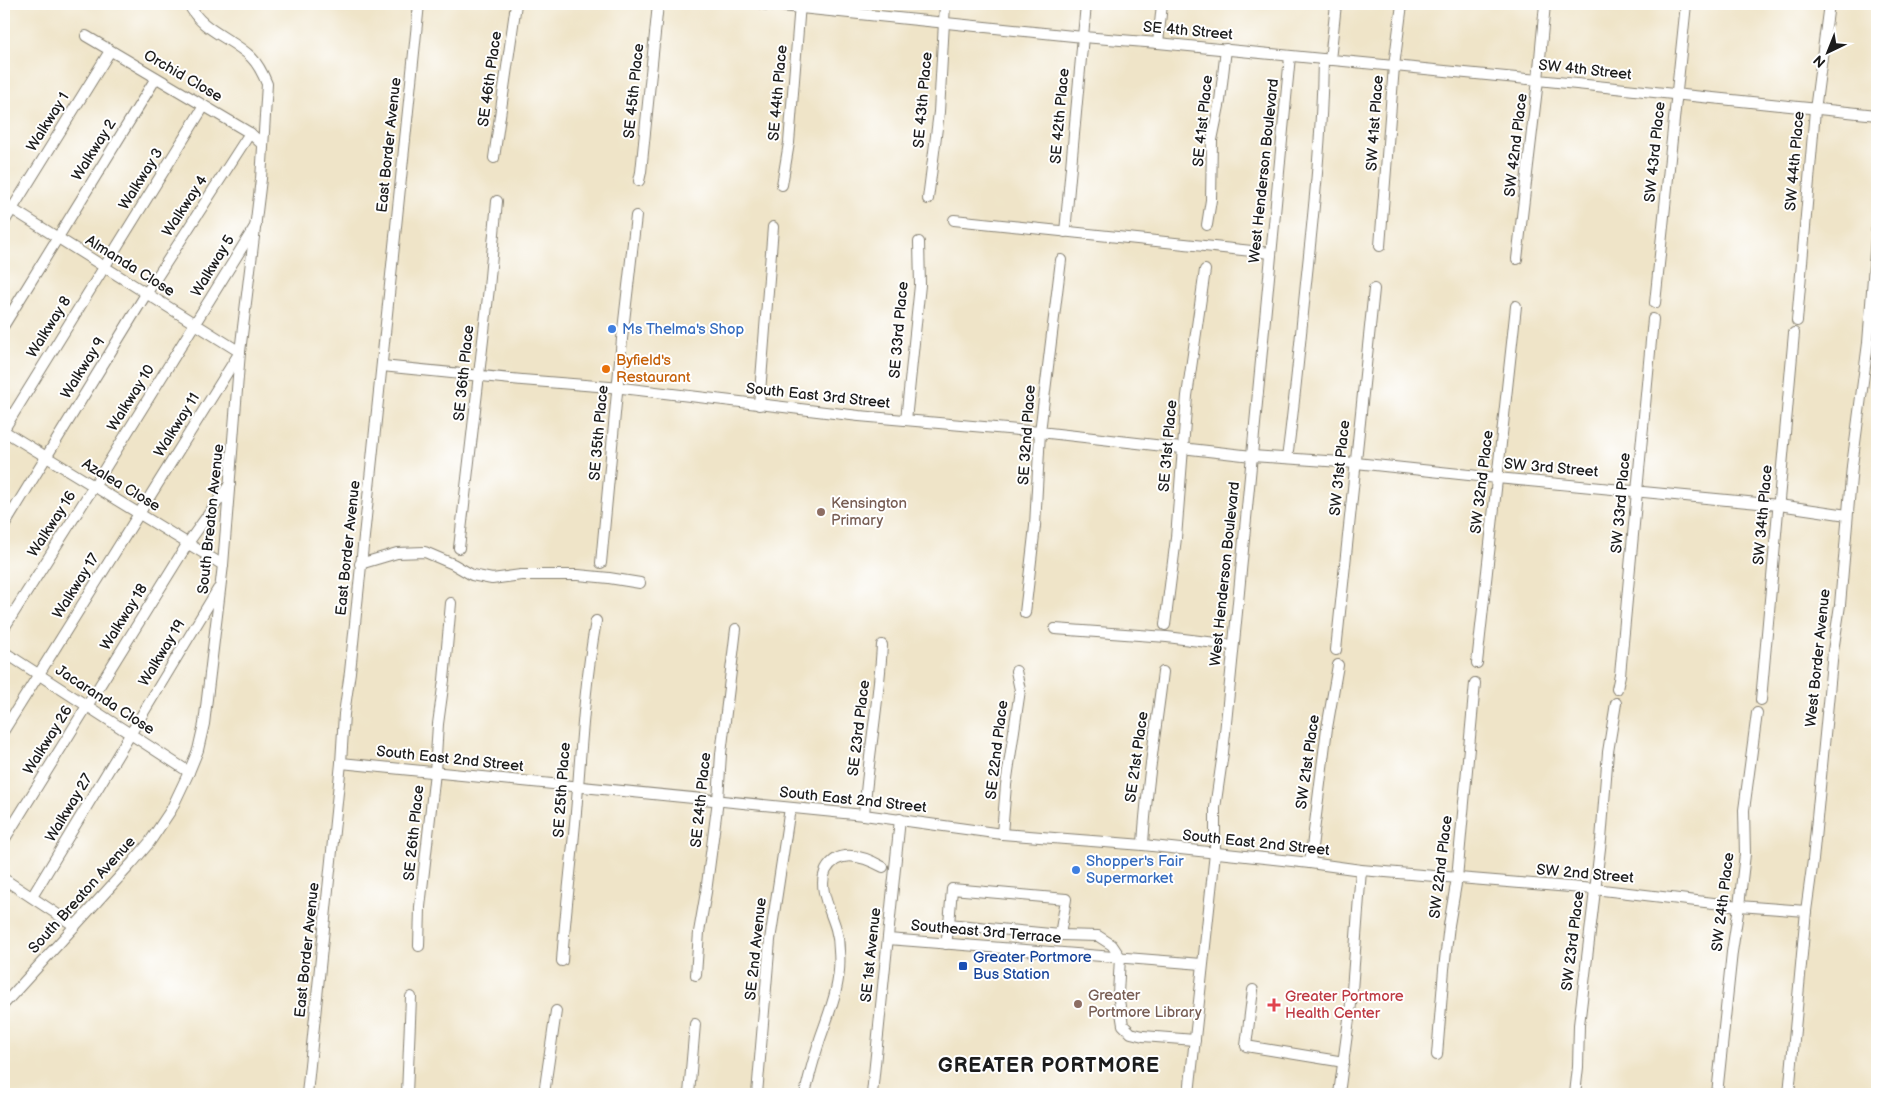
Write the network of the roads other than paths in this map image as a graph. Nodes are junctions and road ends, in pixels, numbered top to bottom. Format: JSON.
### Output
{"nodes":[{"id":1,"x":189,"y":4,"type":"edge"},
{"id":2,"x":419,"y":4,"type":"edge"},
{"id":3,"x":516,"y":4,"type":"edge"},
{"id":4,"x":658,"y":4,"type":"edge"},
{"id":5,"x":762,"y":4,"type":"edge"},
{"id":6,"x":945,"y":4,"type":"edge"},
{"id":7,"x":1086,"y":4,"type":"edge"},
{"id":8,"x":1162,"y":4,"type":"edge"},
{"id":9,"x":1336,"y":4,"type":"edge"},
{"id":10,"x":1402,"y":4,"type":"edge"},
{"id":11,"x":1545,"y":4,"type":"edge"},
{"id":12,"x":1686,"y":4,"type":"edge"},
{"id":13,"x":1829,"y":4,"type":"edge"},
{"id":14,"x":800,"y":6,"type":"edge"},
{"id":15,"x":944,"y":22,"type":"junction"},
{"id":16,"x":86,"y":36,"type":"dead end"},
{"id":17,"x":1083,"y":37,"type":"junction"},
{"id":18,"x":1158,"y":42,"type":"junction"},
{"id":19,"x":1226,"y":49,"type":"junction"},
{"id":20,"x":110,"y":50,"type":"junction"},
{"id":21,"x":1290,"y":56,"type":"junction"},
{"id":22,"x":1327,"y":59,"type":"junction"},
{"id":23,"x":1394,"y":66,"type":"junction"},
{"id":24,"x":156,"y":78,"type":"junction"},
{"id":25,"x":1538,"y":80,"type":"junction"},
{"id":26,"x":1676,"y":95,"type":"junction"},
{"id":27,"x":204,"y":106,"type":"junction"},
{"id":28,"x":1815,"y":110,"type":"junction"},
{"id":29,"x":1877,"y":115,"type":"edge"},
{"id":30,"x":250,"y":133,"type":"junction"},
{"id":31,"x":263,"y":145,"type":"junction"},
{"id":32,"x":494,"y":158,"type":"dead end"},
{"id":33,"x":639,"y":181,"type":"dead end"},
{"id":34,"x":782,"y":185,"type":"dead end"},
{"id":35,"x":928,"y":199,"type":"dead end"},
{"id":36,"x":497,"y":201,"type":"dead end"},
{"id":37,"x":8,"y":207,"type":"edge"},
{"id":38,"x":636,"y":216,"type":"dead end"},
{"id":39,"x":954,"y":220,"type":"dead end"},
{"id":40,"x":4,"y":222,"type":"edge"},
{"id":41,"x":257,"y":222,"type":"junction"},
{"id":42,"x":1207,"y":225,"type":"dead end"},
{"id":43,"x":1877,"y":225,"type":"edge"},
{"id":44,"x":773,"y":227,"type":"dead end"},
{"id":45,"x":1064,"y":232,"type":"junction"},
{"id":46,"x":57,"y":238,"type":"junction"},
{"id":47,"x":919,"y":242,"type":"dead end"},
{"id":48,"x":1380,"y":246,"type":"dead end"},
{"id":49,"x":1271,"y":253,"type":"junction"},
{"id":50,"x":1517,"y":259,"type":"dead end"},
{"id":51,"x":1061,"y":260,"type":"dead end"},
{"id":52,"x":103,"y":267,"type":"junction"},
{"id":53,"x":1205,"y":270,"type":"dead end"},
{"id":54,"x":1374,"y":289,"type":"dead end"},
{"id":55,"x":146,"y":294,"type":"junction"},
{"id":56,"x":1656,"y":303,"type":"dead end"},
{"id":57,"x":1516,"y":306,"type":"dead end"},
{"id":58,"x":1653,"y":319,"type":"dead end"},
{"id":59,"x":1797,"y":321,"type":"dead end"},
{"id":60,"x":4,"y":325,"type":"edge"},
{"id":61,"x":194,"y":325,"type":"junction"},
{"id":62,"x":1794,"y":332,"type":"dead end"},
{"id":63,"x":240,"y":352,"type":"junction"},
{"id":64,"x":382,"y":366,"type":"junction"},
{"id":65,"x":479,"y":375,"type":"junction"},
{"id":66,"x":618,"y":388,"type":"junction"},
{"id":67,"x":759,"y":405,"type":"junction"},
{"id":68,"x":906,"y":420,"type":"junction"},
{"id":69,"x":4,"y":430,"type":"edge"},
{"id":70,"x":1040,"y":432,"type":"junction"},
{"id":71,"x":1183,"y":447,"type":"junction"},
{"id":72,"x":1252,"y":456,"type":"junction"},
{"id":73,"x":46,"y":457,"type":"junction"},
{"id":74,"x":1287,"y":458,"type":"junction"},
{"id":75,"x":1356,"y":462,"type":"junction"},
{"id":76,"x":1497,"y":478,"type":"junction"},
{"id":77,"x":230,"y":483,"type":"junction"},
{"id":78,"x":94,"y":486,"type":"junction"},
{"id":79,"x":1638,"y":491,"type":"junction"},
{"id":80,"x":1779,"y":506,"type":"junction"},
{"id":81,"x":139,"y":514,"type":"junction"},
{"id":82,"x":1848,"y":515,"type":"junction"},
{"id":83,"x":4,"y":526,"type":"edge"},
{"id":84,"x":188,"y":543,"type":"junction"},
{"id":85,"x":459,"y":548,"type":"dead end"},
{"id":86,"x":601,"y":563,"type":"dead end"},
{"id":87,"x":223,"y":564,"type":"junction"},
{"id":88,"x":360,"y":564,"type":"junction"},
{"id":89,"x":640,"y":583,"type":"dead end"},
{"id":90,"x":220,"y":586,"type":"junction"},
{"id":91,"x":451,"y":603,"type":"dead end"},
{"id":92,"x":1026,"y":613,"type":"dead end"},
{"id":93,"x":596,"y":621,"type":"dead end"},
{"id":94,"x":1165,"y":625,"type":"dead end"},
{"id":95,"x":4,"y":628,"type":"edge"},
{"id":96,"x":736,"y":629,"type":"dead end"},
{"id":97,"x":1055,"y":629,"type":"dead end"},
{"id":98,"x":882,"y":645,"type":"dead end"},
{"id":99,"x":1232,"y":645,"type":"junction"},
{"id":100,"x":1336,"y":650,"type":"dead end"},
{"id":101,"x":4,"y":652,"type":"edge"},
{"id":102,"x":1476,"y":663,"type":"dead end"},
{"id":103,"x":1338,"y":665,"type":"dead end"},
{"id":104,"x":1016,"y":671,"type":"dead end"},
{"id":105,"x":1163,"y":672,"type":"dead end"},
{"id":106,"x":38,"y":674,"type":"junction"},
{"id":107,"x":1475,"y":683,"type":"dead end"},
{"id":108,"x":1617,"y":689,"type":"dead end"},
{"id":109,"x":1761,"y":700,"type":"dead end"},
{"id":110,"x":1616,"y":703,"type":"dead end"},
{"id":111,"x":86,"y":706,"type":"junction"},
{"id":112,"x":1757,"y":713,"type":"dead end"},
{"id":113,"x":4,"y":730,"type":"edge"},
{"id":114,"x":131,"y":735,"type":"junction"},
{"id":115,"x":341,"y":763,"type":"junction"},
{"id":116,"x":190,"y":772,"type":"junction"},
{"id":117,"x":435,"y":772,"type":"junction"},
{"id":118,"x":578,"y":787,"type":"junction"},
{"id":119,"x":718,"y":800,"type":"junction"},
{"id":120,"x":790,"y":808,"type":"junction"},
{"id":121,"x":864,"y":815,"type":"junction"},
{"id":122,"x":900,"y":819,"type":"junction"},
{"id":123,"x":1002,"y":834,"type":"junction"},
{"id":124,"x":4,"y":840,"type":"edge"},
{"id":125,"x":1143,"y":845,"type":"junction"},
{"id":126,"x":1214,"y":853,"type":"junction"},
{"id":127,"x":1310,"y":863,"type":"junction"},
{"id":128,"x":883,"y":867,"type":"dead end"},
{"id":129,"x":1361,"y":870,"type":"junction"},
{"id":130,"x":1457,"y":878,"type":"junction"},
{"id":131,"x":4,"y":879,"type":"edge"},
{"id":132,"x":1594,"y":889,"type":"junction"},
{"id":133,"x":32,"y":897,"type":"junction"},
{"id":134,"x":1739,"y":906,"type":"junction"},
{"id":135,"x":1806,"y":911,"type":"junction"},
{"id":136,"x":949,"y":924,"type":"junction"},
{"id":137,"x":75,"y":926,"type":"junction"},
{"id":138,"x":1060,"y":935,"type":"junction"},
{"id":139,"x":888,"y":939,"type":"junction"},
{"id":140,"x":946,"y":944,"type":"junction"},
{"id":141,"x":419,"y":946,"type":"dead end"},
{"id":142,"x":1120,"y":957,"type":"junction"},
{"id":143,"x":562,"y":961,"type":"dead end"},
{"id":144,"x":1202,"y":964,"type":"junction"},
{"id":145,"x":696,"y":975,"type":"dead end"},
{"id":146,"x":1253,"y":990,"type":"dead end"},
{"id":147,"x":411,"y":997,"type":"dead end"},
{"id":148,"x":4,"y":1004,"type":"edge"},
{"id":149,"x":556,"y":1011,"type":"dead end"},
{"id":150,"x":695,"y":1024,"type":"dead end"},
{"id":151,"x":1195,"y":1040,"type":"junction"},
{"id":152,"x":1437,"y":1055,"type":"dead end"},
{"id":153,"x":1344,"y":1062,"type":"junction"},
{"id":154,"x":307,"y":1094,"type":"edge"},
{"id":155,"x":407,"y":1094,"type":"edge"},
{"id":156,"x":544,"y":1094,"type":"edge"},
{"id":157,"x":689,"y":1094,"type":"edge"},
{"id":158,"x":757,"y":1094,"type":"edge"},
{"id":159,"x":805,"y":1094,"type":"edge"},
{"id":160,"x":872,"y":1094,"type":"edge"},
{"id":161,"x":1189,"y":1094,"type":"edge"},
{"id":162,"x":1339,"y":1094,"type":"edge"},
{"id":163,"x":1575,"y":1094,"type":"edge"},
{"id":164,"x":1716,"y":1094,"type":"edge"},
{"id":165,"x":1789,"y":1094,"type":"edge"}],
"edges":[{"from":1,"to":31,"type":"street","name":"South Breaton Avenue"},
{"from":2,"to":64,"type":"street","name":"East Border Avenue"},
{"from":3,"to":32,"type":"street","name":"SE 46th Place"},
{"from":4,"to":33,"type":"street","name":"SE 45th Place"},
{"from":5,"to":14,"type":"street","name":"SE 4th Street"},
{"from":6,"to":15,"type":"street","name":"SE 43th Place"},
{"from":7,"to":17,"type":"street","name":"SE 42th Place"},
{"from":8,"to":18,"type":"street"},
{"from":9,"to":22,"type":"street"},
{"from":10,"to":23,"type":"street","name":"SW 41st Place"},
{"from":11,"to":25,"type":"street","name":"SW 42nd Place"},
{"from":12,"to":26,"type":"street","name":"SW 43rd Place"},
{"from":13,"to":28,"type":"street","name":"SW 44th Place"},
{"from":14,"to":15,"type":"street","name":"SE 4th Street"},
{"from":14,"to":34,"type":"street","name":"SE 44th Place"},
{"from":15,"to":17,"type":"street","name":"SE 4th Street"},
{"from":15,"to":35,"type":"street","name":"SE 43th Place"},
{"from":16,"to":20,"type":"street","name":"Orchid Close"},
{"from":17,"to":18,"type":"street","name":"SE 4th Street"},
{"from":17,"to":45,"type":"street","name":"SE 42th Place"},
{"from":18,"to":19,"type":"street","name":"SE 4th Street"},
{"from":19,"to":21,"type":"street","name":"SE 4th Street"},
{"from":19,"to":42,"type":"street","name":"SE 41st Place"},
{"from":20,"to":24,"type":"street","name":"Orchid Close"},
{"from":20,"to":37,"type":"street","name":"Walkway 1"},
{"from":21,"to":22,"type":"street","name":"SW 4th Street"},
{"from":21,"to":49,"type":"street","name":"West Henderson Boulevard"},
{"from":22,"to":23,"type":"street","name":"SW 4th Street"},
{"from":22,"to":74,"type":"street"},
{"from":23,"to":25,"type":"street","name":"SW 4th Street"},
{"from":23,"to":48,"type":"street","name":"SW 41st Place"},
{"from":24,"to":27,"type":"street","name":"Orchid Close"},
{"from":24,"to":46,"type":"street","name":"Walkway 2"},
{"from":25,"to":26,"type":"street","name":"SW 4th Street"},
{"from":25,"to":50,"type":"street","name":"SW 42nd Place"},
{"from":26,"to":28,"type":"street","name":"SW 4th Street"},
{"from":26,"to":56,"type":"street","name":"SW 43rd Place"},
{"from":27,"to":30,"type":"street","name":"Orchid Close"},
{"from":27,"to":52,"type":"street","name":"Walkway 3"},
{"from":28,"to":29,"type":"street","name":"SW 4th Street"},
{"from":28,"to":59,"type":"street","name":"SW 44th Place"},
{"from":30,"to":31,"type":"street","name":"Orchid Close"},
{"from":30,"to":55,"type":"street","name":"Walkway 4"},
{"from":31,"to":41,"type":"street","name":"South Breaton Avenue"},
{"from":36,"to":65,"type":"street","name":"SE 36th Place"},
{"from":37,"to":40,"type":"street","name":"Walkway 1"},
{"from":37,"to":46,"type":"street","name":"Almanda Close"},
{"from":38,"to":66,"type":"street","name":"SE 35th Place"},
{"from":39,"to":45,"type":"street"},
{"from":41,"to":61,"type":"street","name":"Walkway 5"},
{"from":41,"to":63,"type":"street","name":"South Breaton Avenue"},
{"from":43,"to":82,"type":"street","name":"West Border Avenue"},
{"from":44,"to":67,"type":"street"},
{"from":45,"to":49,"type":"street"},
{"from":46,"to":52,"type":"street","name":"Almanda Close"},
{"from":46,"to":60,"type":"street","name":"Walkway 2"},
{"from":47,"to":68,"type":"street","name":"SE 33rd Place"},
{"from":49,"to":72,"type":"street","name":"West Henderson Boulevard"},
{"from":51,"to":70,"type":"street","name":"SE 32nd Place"},
{"from":52,"to":55,"type":"street","name":"Almanda Close"},
{"from":52,"to":69,"type":"street","name":"Walkway 8"},
{"from":53,"to":71,"type":"street","name":"SE 31st Place"},
{"from":54,"to":75,"type":"street","name":"SW 31st Place"},
{"from":55,"to":61,"type":"street","name":"Almanda Close"},
{"from":55,"to":73,"type":"street","name":"Walkway 9"},
{"from":57,"to":76,"type":"street","name":"SW 32nd Place"},
{"from":58,"to":79,"type":"street","name":"SW 33rd Place"},
{"from":61,"to":63,"type":"street","name":"Almanda Close"},
{"from":61,"to":78,"type":"street","name":"Walkway 10"},
{"from":62,"to":80,"type":"street","name":"SW 34th Place"},
{"from":63,"to":77,"type":"street","name":"South Breaton Avenue"},
{"from":63,"to":81,"type":"street","name":"Walkway 11"},
{"from":64,"to":65,"type":"street","name":"South East 3rd Street"},
{"from":64,"to":88,"type":"street","name":"East Border Avenue"},
{"from":65,"to":66,"type":"street","name":"South East 3rd Street"},
{"from":65,"to":85,"type":"street","name":"SE 36th Place"},
{"from":66,"to":67,"type":"street","name":"South East 3rd Street"},
{"from":66,"to":86,"type":"street","name":"SE 35th Place"},
{"from":67,"to":68,"type":"street","name":"South East 3rd Street"},
{"from":68,"to":70,"type":"street","name":"South East 3rd Street"},
{"from":69,"to":73,"type":"street","name":"Azalea Close"},
{"from":70,"to":71,"type":"street","name":"South East 3rd Street"},
{"from":70,"to":92,"type":"street","name":"SE 32nd Place"},
{"from":71,"to":72,"type":"street","name":"South East 3rd Street"},
{"from":71,"to":94,"type":"street","name":"SE 31st Place"},
{"from":72,"to":74,"type":"street","name":"SW 3rd Street"},
{"from":72,"to":99,"type":"street","name":"West Henderson Boulevard"},
{"from":73,"to":78,"type":"street","name":"Azalea Close"},
{"from":73,"to":83,"type":"street","name":"Walkway 9"},
{"from":74,"to":75,"type":"street","name":"SW 3rd Street"},
{"from":75,"to":76,"type":"street","name":"SW 3rd Street"},
{"from":75,"to":100,"type":"street","name":"SW 31st Place"},
{"from":76,"to":79,"type":"street","name":"SW 3rd Street"},
{"from":76,"to":102,"type":"street","name":"SW 32nd Place"},
{"from":77,"to":84,"type":"street","name":"Walkway 18"},
{"from":77,"to":87,"type":"street","name":"South Breaton Avenue"},
{"from":78,"to":81,"type":"street","name":"Azalea Close"},
{"from":78,"to":95,"type":"street","name":"Walkway 16"},
{"from":79,"to":80,"type":"street","name":"SW 3rd Street"},
{"from":79,"to":108,"type":"street","name":"SW 33rd Place"},
{"from":80,"to":82,"type":"street","name":"SW 3rd Street"},
{"from":80,"to":109,"type":"street","name":"SW 34th Place"},
{"from":81,"to":84,"type":"street","name":"Azalea Close"},
{"from":81,"to":106,"type":"street","name":"Walkway 17"},
{"from":82,"to":135,"type":"street","name":"West Border Avenue"},
{"from":84,"to":87,"type":"street","name":"Azalea Close"},
{"from":84,"to":111,"type":"street","name":"Walkway 18"},
{"from":87,"to":90,"type":"street","name":"South Breaton Avenue"},
{"from":88,"to":89,"type":"street"},
{"from":88,"to":115,"type":"street","name":"East Border Avenue"},
{"from":90,"to":114,"type":"street","name":"Walkway 19"},
{"from":90,"to":116,"type":"street","name":"South Breaton Avenue"},
{"from":91,"to":117,"type":"street","name":"SE 26th Place"},
{"from":93,"to":118,"type":"street","name":"SE 25th Place"},
{"from":96,"to":119,"type":"street","name":"SE 24th Place"},
{"from":97,"to":99,"type":"street"},
{"from":98,"to":121,"type":"street","name":"SE 23rd Place"},
{"from":99,"to":126,"type":"street","name":"West Henderson Boulevard"},
{"from":101,"to":106,"type":"street","name":"Jacaranda Close"},
{"from":103,"to":127,"type":"street","name":"SW 21st Place"},
{"from":104,"to":123,"type":"street","name":"SE 22nd Place"},
{"from":105,"to":125,"type":"street","name":"SE 21st Place"},
{"from":106,"to":111,"type":"street","name":"Jacaranda Close"},
{"from":106,"to":113,"type":"street","name":"Walkway 17"},
{"from":107,"to":130,"type":"street","name":"SW 22nd Place"},
{"from":110,"to":132,"type":"street","name":"SW 23rd Place"},
{"from":111,"to":114,"type":"street","name":"Jacaranda Close"},
{"from":111,"to":124,"type":"street","name":"Walkway 26"},
{"from":112,"to":134,"type":"street","name":"SW 24th Place"},
{"from":114,"to":116,"type":"street","name":"Jacaranda Close"},
{"from":114,"to":133,"type":"street","name":"Walkway 27"},
{"from":115,"to":117,"type":"street","name":"South East 2nd Street"},
{"from":115,"to":154,"type":"street","name":"East Border Avenue"},
{"from":116,"to":137,"type":"street","name":"South Breaton Avenue"},
{"from":117,"to":118,"type":"street","name":"South East 2nd Street"},
{"from":117,"to":141,"type":"street","name":"SE 26th Place"},
{"from":118,"to":119,"type":"street","name":"South East 2nd Street"},
{"from":118,"to":143,"type":"street","name":"SE 25th Place"},
{"from":119,"to":120,"type":"street","name":"South East 2nd Street"},
{"from":119,"to":145,"type":"street","name":"SE 24th Place"},
{"from":120,"to":121,"type":"street","name":"South East 2nd Street"},
{"from":120,"to":158,"type":"street","name":"SE 2nd Avenue"},
{"from":121,"to":122,"type":"street","name":"South East 2nd Street"},
{"from":122,"to":123,"type":"street","name":"South East 2nd Street"},
{"from":122,"to":139,"type":"street","name":"SE 1st Avenue"},
{"from":123,"to":125,"type":"street","name":"South East 2nd Street"},
{"from":125,"to":126,"type":"street","name":"South East 2nd Street"},
{"from":126,"to":127,"type":"street","name":"South East 2nd Street"},
{"from":126,"to":144,"type":"street","name":"West Henderson Boulevard"},
{"from":127,"to":129,"type":"street","name":"South East 2nd Street"},
{"from":128,"to":159,"type":"street"},
{"from":129,"to":130,"type":"street","name":"SW 2nd Street"},
{"from":129,"to":153,"type":"street"},
{"from":130,"to":132,"type":"street","name":"SW 2nd Street"},
{"from":130,"to":152,"type":"street","name":"SW 22nd Place"},
{"from":131,"to":133,"type":"street"},
{"from":132,"to":134,"type":"street","name":"SW 2nd Street"},
{"from":132,"to":163,"type":"street","name":"SW 23rd Place"},
{"from":133,"to":137,"type":"street"},
{"from":134,"to":135,"type":"street","name":"SW 2nd Street"},
{"from":134,"to":164,"type":"street","name":"SW 24th Place"},
{"from":135,"to":165,"type":"street","name":"West Border Avenue"},
{"from":136,"to":138,"type":"street"},
{"from":136,"to":138,"type":"street"},
{"from":136,"to":140,"type":"street"},
{"from":137,"to":148,"type":"street","name":"South Breaton Avenue"},
{"from":138,"to":142,"type":"street"},
{"from":139,"to":140,"type":"street","name":"Southeast 3rd Terrace"},
{"from":139,"to":160,"type":"street","name":"SE 1st Avenue"},
{"from":140,"to":142,"type":"street","name":"Southeast 3rd Terrace"},
{"from":142,"to":144,"type":"street","name":"Southeast 3rd Terrace"},
{"from":142,"to":151,"type":"street"},
{"from":144,"to":151,"type":"street","name":"West Henderson Boulevard"},
{"from":146,"to":153,"type":"street"},
{"from":147,"to":155,"type":"street"},
{"from":149,"to":156,"type":"street"},
{"from":150,"to":157,"type":"street"},
{"from":151,"to":161,"type":"street","name":"West Henderson Boulevard"},
{"from":153,"to":162,"type":"street"}]}
